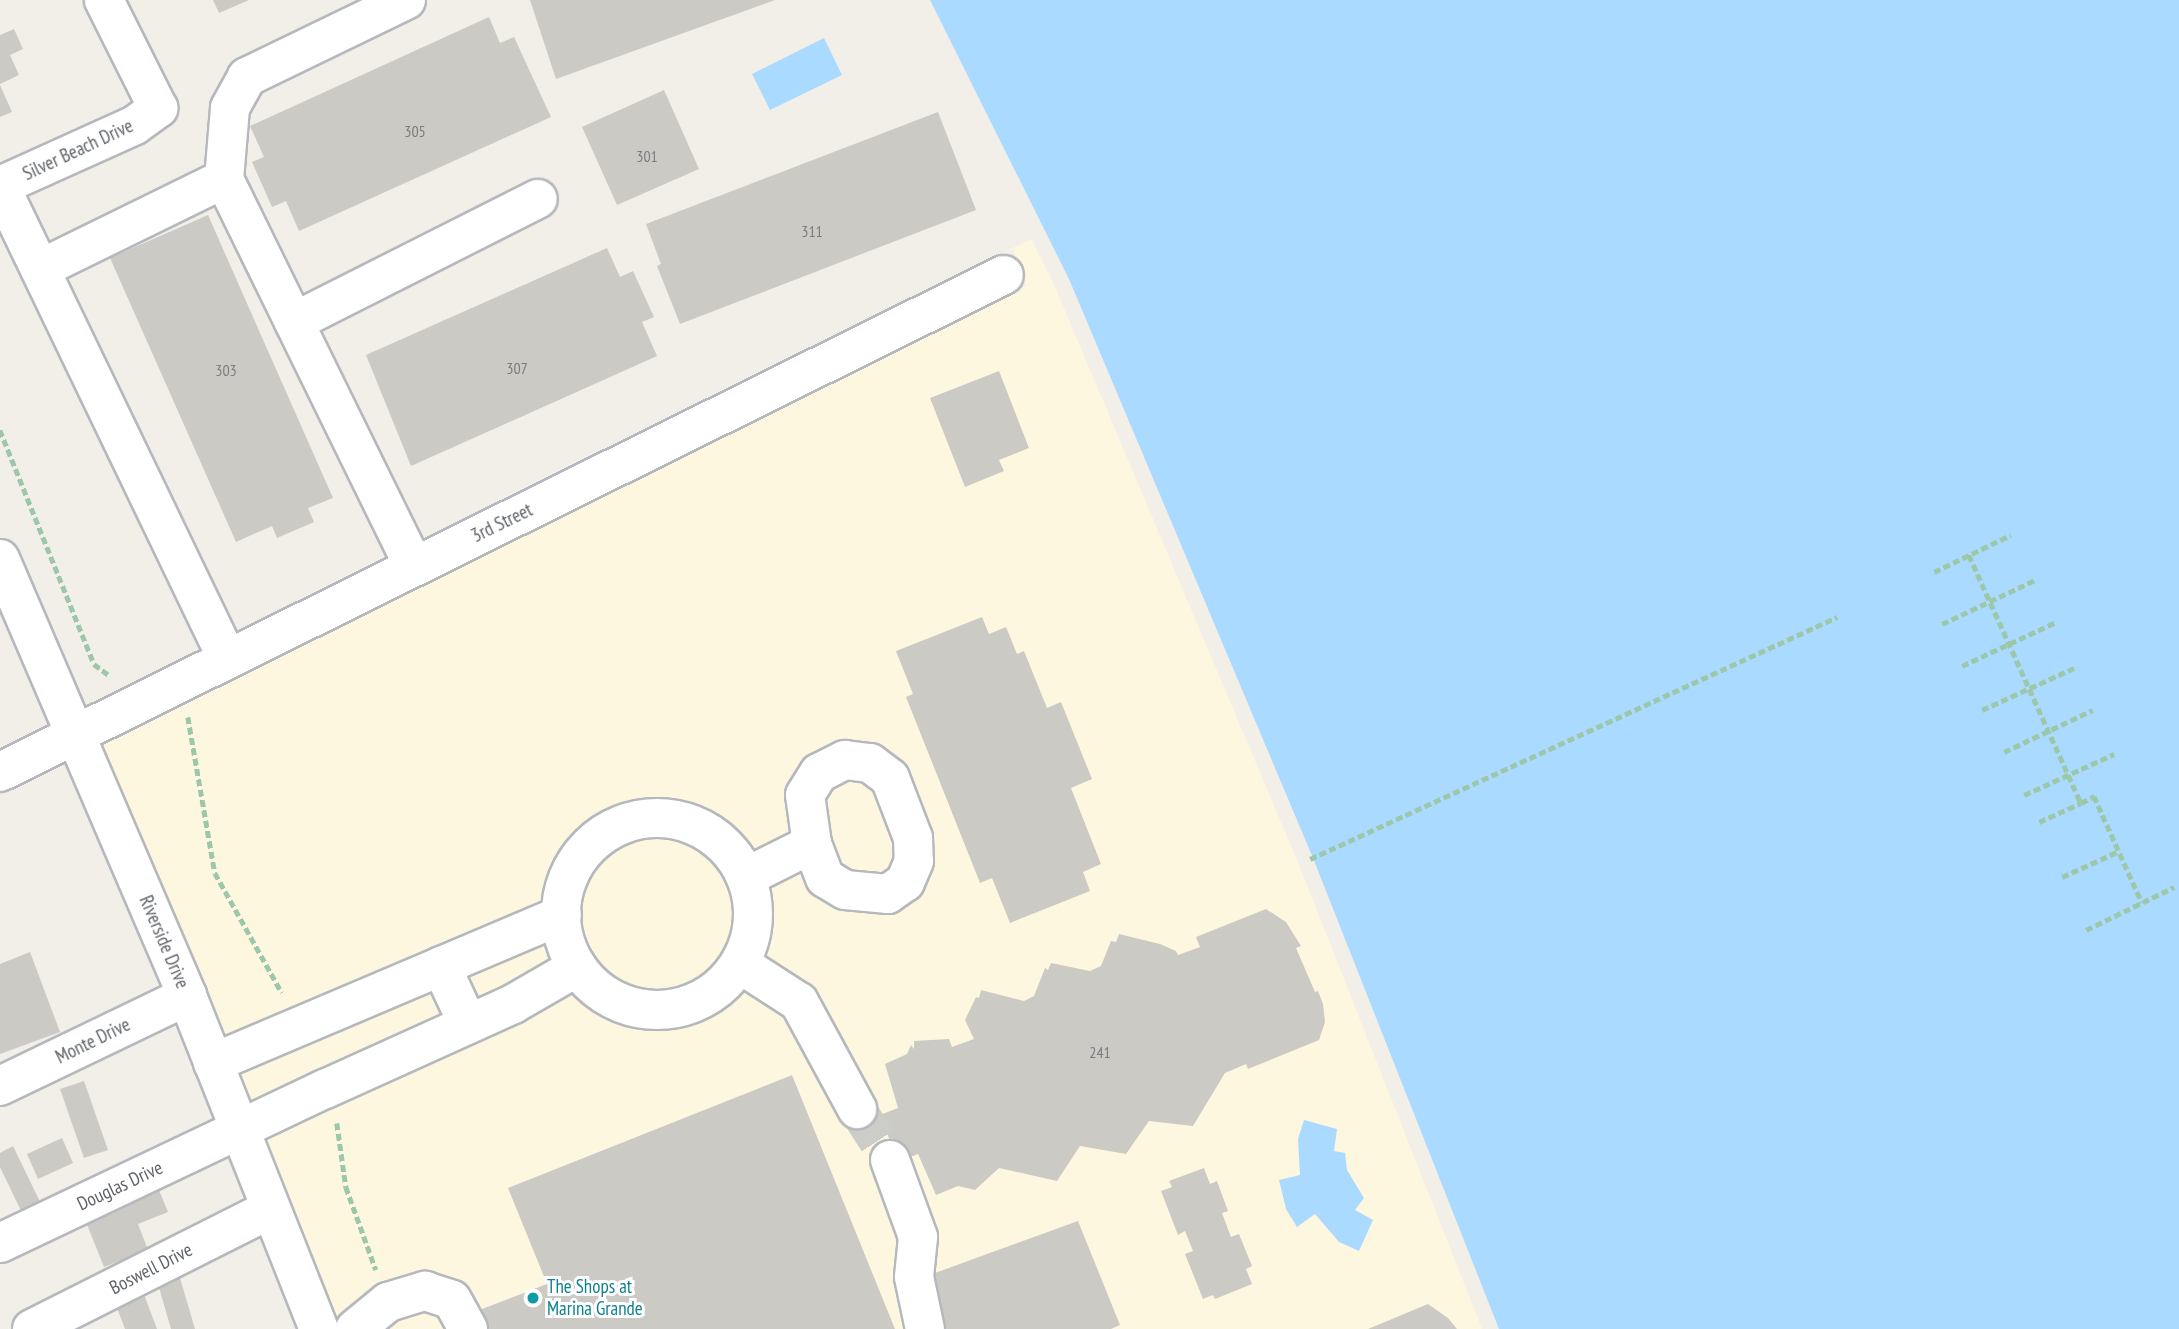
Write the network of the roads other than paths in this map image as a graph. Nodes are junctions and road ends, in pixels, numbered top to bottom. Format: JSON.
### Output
{"nodes":[{"id":1,"x":104,"y":0,"type":"edge"},
{"id":2,"x":406,"y":0,"type":"edge"},
{"id":3,"x":224,"y":179,"type":"junction"},
{"id":4,"x":0,"y":186,"type":"edge"},
{"id":5,"x":538,"y":199,"type":"dead end"},
{"id":6,"x":40,"y":269,"type":"junction"},
{"id":7,"x":1004,"y":275,"type":"dead end"},
{"id":8,"x":294,"y":322,"type":"junction"},
{"id":9,"x":0,"y":559,"type":"edge"},
{"id":10,"x":414,"y":567,"type":"junction"},
{"id":11,"x":227,"y":658,"type":"junction"},
{"id":12,"x":76,"y":736,"type":"junction"},
{"id":13,"x":0,"y":772,"type":"edge"},
{"id":14,"x":812,"y":844,"type":"dead end"},
{"id":15,"x":746,"y":877,"type":"junction"},
{"id":16,"x":562,"y":915,"type":"junction"},
{"id":17,"x":740,"y":964,"type":"junction"},
{"id":18,"x":442,"y":965,"type":"junction"},
{"id":19,"x":577,"y":967,"type":"junction"},
{"id":20,"x":187,"y":996,"type":"junction"},
{"id":21,"x":468,"y":1024,"type":"junction"},
{"id":22,"x":213,"y":1063,"type":"junction"},
{"id":23,"x":0,"y":1086,"type":"edge"},
{"id":24,"x":857,"y":1109,"type":"tunnel mouth"},
{"id":25,"x":240,"y":1130,"type":"junction"},
{"id":26,"x":890,"y":1160,"type":"tunnel mouth"},
{"id":27,"x":271,"y":1209,"type":"junction"},
{"id":28,"x":0,"y":1243,"type":"edge"},
{"id":29,"x":917,"y":1326,"type":"edge"},
{"id":30,"x":32,"y":1329,"type":"edge"},
{"id":31,"x":320,"y":1329,"type":"edge"},
{"id":32,"x":355,"y":1329,"type":"edge"},
{"id":33,"x":468,"y":1329,"type":"edge"}],
"edges":[{"from":1,"to":4,"type":"street","name":"Silver Beach Drive"},
{"from":2,"to":3,"type":"street"},
{"from":3,"to":6,"type":"street"},
{"from":3,"to":8,"type":"street"},
{"from":4,"to":6,"type":"street"},
{"from":5,"to":8,"type":"street"},
{"from":6,"to":11,"type":"street"},
{"from":7,"to":10,"type":"street","name":"3rd Street"},
{"from":8,"to":10,"type":"street"},
{"from":9,"to":12,"type":"street","name":"Riverside Drive"},
{"from":10,"to":11,"type":"street","name":"3rd Street"},
{"from":11,"to":12,"type":"street","name":"3rd Street"},
{"from":12,"to":13,"type":"street","name":"3rd Street"},
{"from":12,"to":20,"type":"street","name":"Riverside Drive"},
{"from":14,"to":15,"type":"street"},
{"from":15,"to":16,"type":"street"},
{"from":15,"to":17,"type":"street"},
{"from":16,"to":18,"type":"street"},
{"from":16,"to":19,"type":"street"},
{"from":17,"to":19,"type":"street"},
{"from":17,"to":24,"type":"street"},
{"from":18,"to":21,"type":"street"},
{"from":18,"to":22,"type":"street"},
{"from":19,"to":21,"type":"street","name":"Douglas Drive"},
{"from":20,"to":22,"type":"street","name":"Riverside Drive"},
{"from":20,"to":23,"type":"street","name":"Monte Drive"},
{"from":21,"to":25,"type":"street","name":"Douglas Drive"},
{"from":22,"to":25,"type":"street","name":"Riverside Drive"},
{"from":25,"to":27,"type":"street","name":"Riverside Drive"},
{"from":25,"to":28,"type":"street","name":"Douglas Drive"},
{"from":26,"to":29,"type":"street"},
{"from":27,"to":30,"type":"street","name":"Boswell Drive"},
{"from":27,"to":31,"type":"street","name":"Riverside Drive"},
{"from":32,"to":33,"type":"street"}]}
